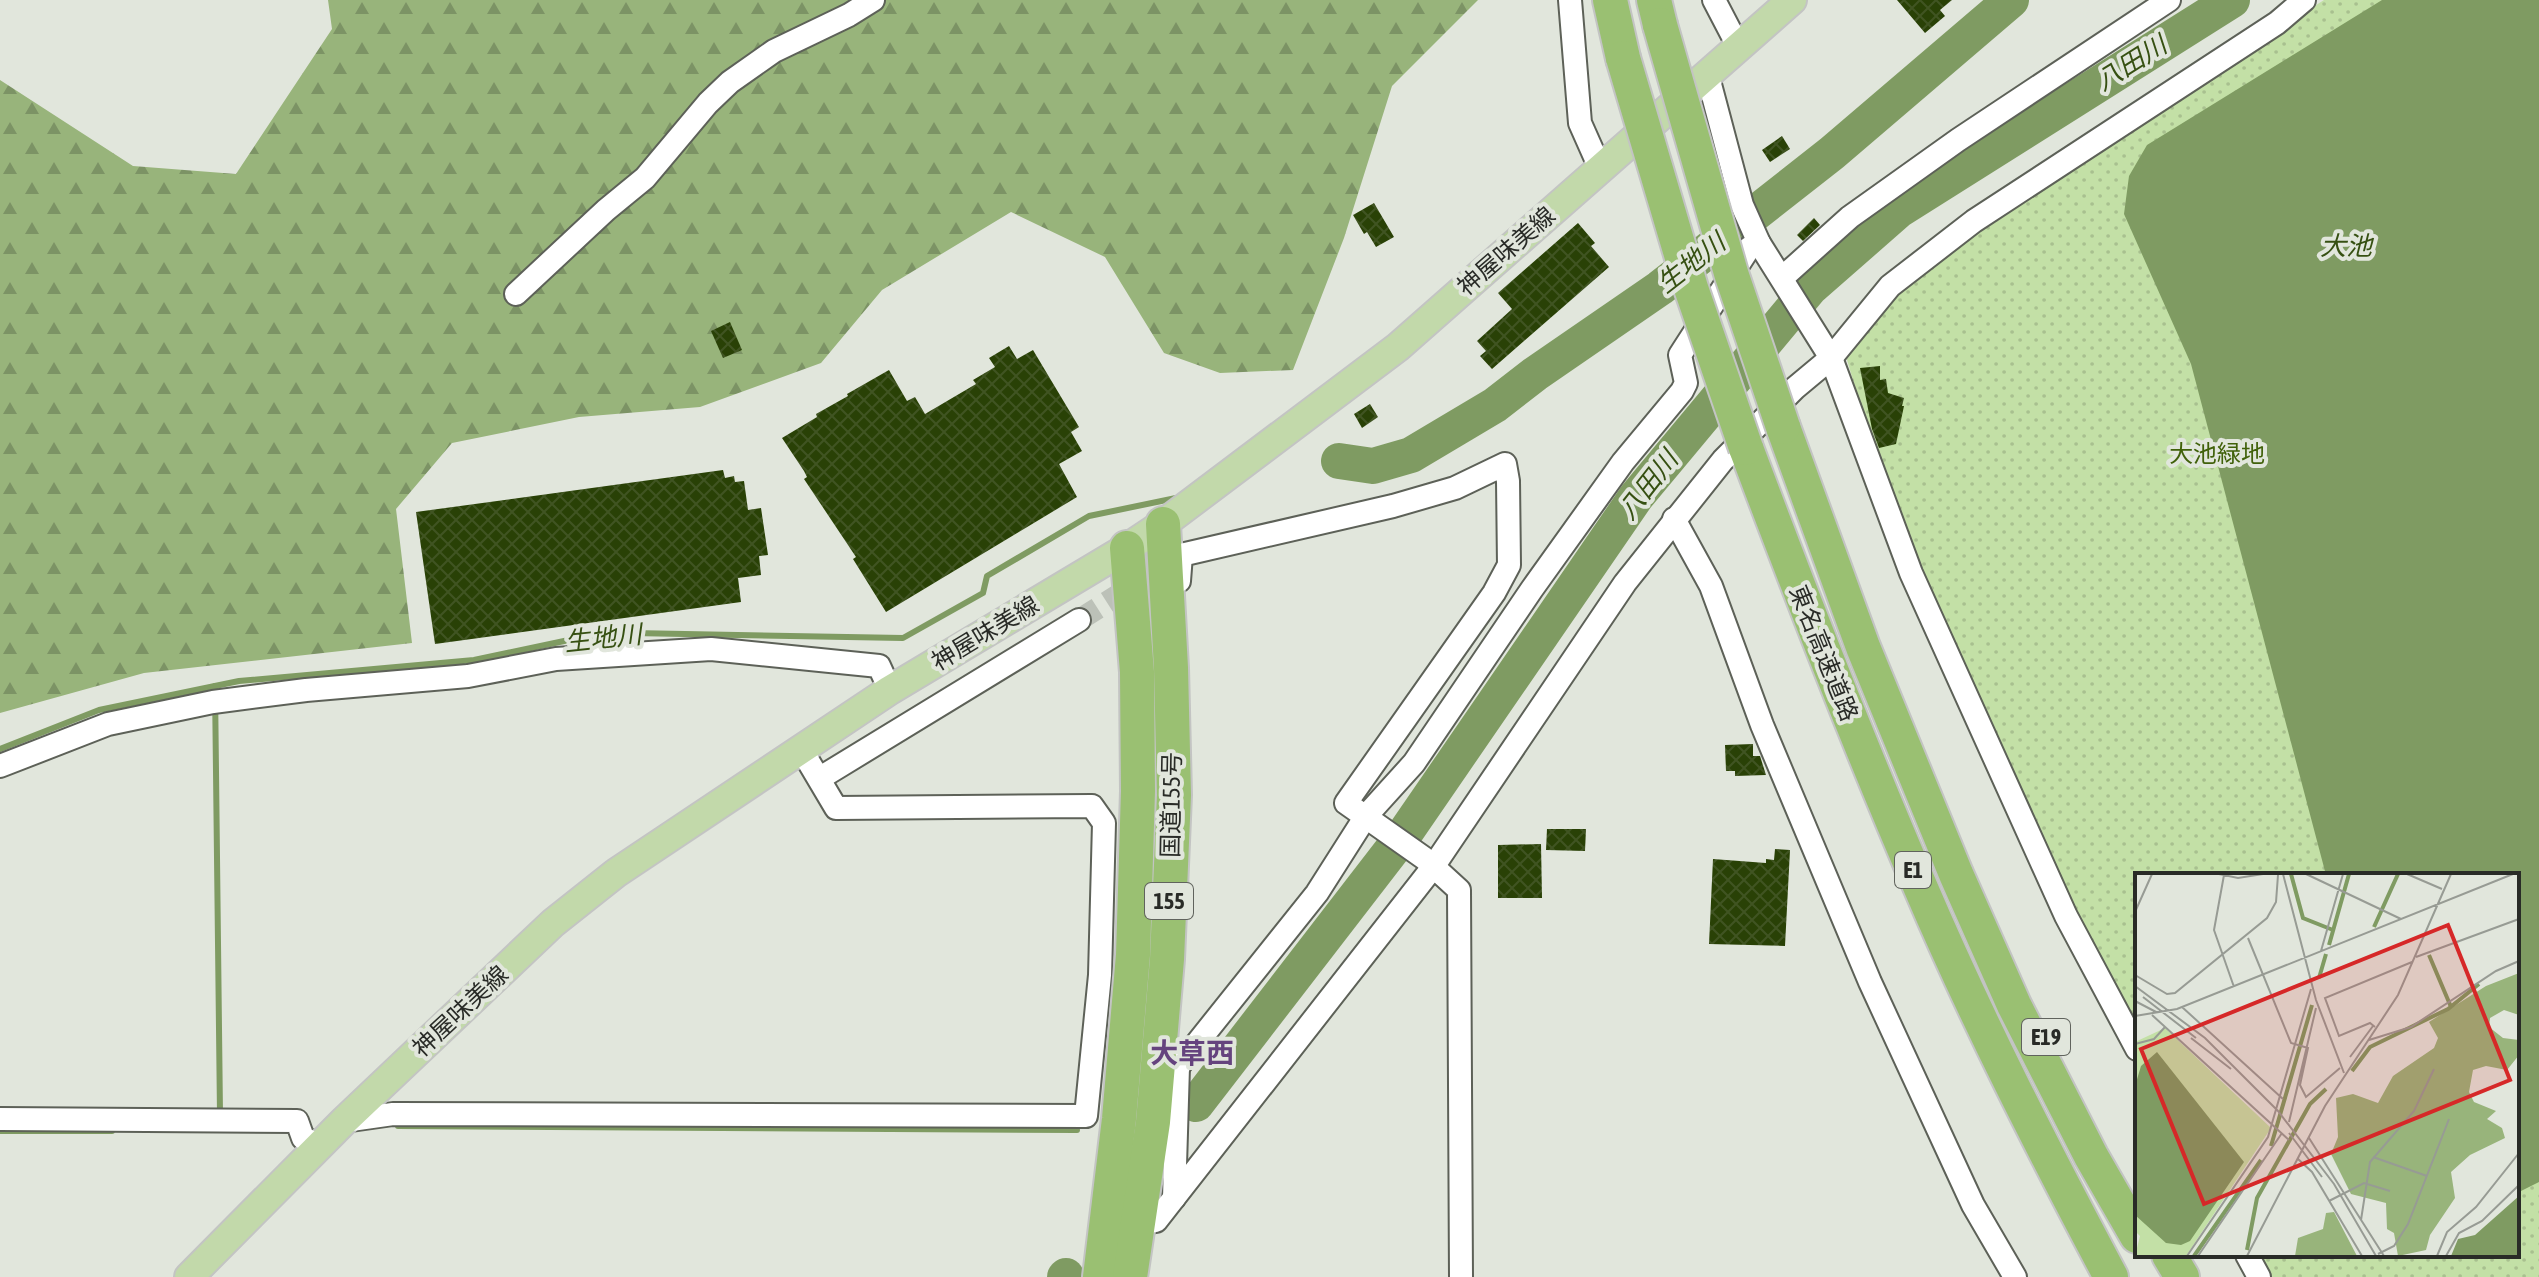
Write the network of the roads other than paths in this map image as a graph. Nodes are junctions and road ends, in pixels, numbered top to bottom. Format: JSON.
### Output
{"nodes":[{"id":1,"x":873,"y":0,"type":"edge"},
{"id":2,"x":1570,"y":0,"type":"edge"},
{"id":3,"x":1610,"y":0,"type":"edge"},
{"id":4,"x":1714,"y":0,"type":"edge"},
{"id":5,"x":1792,"y":0,"type":"edge"},
{"id":6,"x":2169,"y":0,"type":"edge"},
{"id":7,"x":2304,"y":0,"type":"edge"},
{"id":8,"x":1657,"y":12,"type":"edge"},
{"id":9,"x":1738,"y":46,"type":"junction"},
{"id":10,"x":1707,"y":73,"type":"junction"},
{"id":11,"x":1600,"y":168,"type":"junction"},
{"id":12,"x":1759,"y":243,"type":"junction"},
{"id":13,"x":1782,"y":278,"type":"junction"},
{"id":14,"x":516,"y":294,"type":"dead end"},
{"id":15,"x":1831,"y":358,"type":"junction"},
{"id":16,"x":1674,"y":519,"type":"junction"},
{"id":17,"x":1163,"y":524,"type":"junction"},
{"id":18,"x":1127,"y":548,"type":"junction"},
{"id":19,"x":1079,"y":620,"type":"tunnel mouth"},
{"id":20,"x":890,"y":690,"type":"junction"},
{"id":21,"x":801,"y":749,"type":"junction"},
{"id":22,"x":0,"y":766,"type":"edge"},
{"id":23,"x":820,"y":778,"type":"junction"},
{"id":24,"x":1369,"y":818,"type":"junction"},
{"id":25,"x":1429,"y":862,"type":"junction"},
{"id":26,"x":1956,"y":874,"type":"junction"},
{"id":27,"x":2135,"y":1045,"type":"edge"},
{"id":28,"x":1167,"y":1077,"type":"junction"},
{"id":29,"x":0,"y":1119,"type":"edge"},
{"id":30,"x":344,"y":1121,"type":"junction"},
{"id":31,"x":321,"y":1146,"type":"junction"},
{"id":32,"x":2135,"y":1195,"type":"edge"},
{"id":33,"x":1174,"y":1198,"type":"junction"},
{"id":34,"x":1137,"y":1224,"type":"junction"},
{"id":35,"x":2135,"y":1233,"type":"edge"},
{"id":36,"x":2149,"y":1257,"type":"edge"},
{"id":37,"x":2170,"y":1257,"type":"edge"},
{"id":38,"x":2248,"y":1257,"type":"edge"},
{"id":39,"x":189,"y":1277,"type":"edge"},
{"id":40,"x":1100,"y":1277,"type":"edge"},
{"id":41,"x":1130,"y":1277,"type":"edge"},
{"id":42,"x":1461,"y":1277,"type":"edge"},
{"id":43,"x":2015,"y":1277,"type":"edge"},
{"id":44,"x":2111,"y":1277,"type":"edge"},
{"id":45,"x":2160,"y":1277,"type":"edge"},
{"id":46,"x":2182,"y":1277,"type":"edge"},
{"id":47,"x":2259,"y":1277,"type":"edge"}],
"edges":[{"from":1,"to":14,"type":"street"},
{"from":2,"to":11,"type":"street"},
{"from":3,"to":44,"type":"highway","name":"東名高速道路","number":"E1","bridge":true},
{"from":4,"to":9,"type":"street"},
{"from":5,"to":9,"type":"main road","name":"神屋味美線"},
{"from":6,"to":13,"type":"street"},
{"from":7,"to":15,"type":"street"},
{"from":8,"to":26,"type":"highway","name":"東名高速道路","number":"E1","bridge":true},
{"from":9,"to":10,"type":"main road","name":"神屋味美線"},
{"from":10,"to":11,"type":"main road","name":"神屋味美線"},
{"from":10,"to":12,"type":"street"},
{"from":11,"to":17,"type":"main road","name":"神屋味美線"},
{"from":12,"to":13,"type":"street"},
{"from":12,"to":24,"type":"street"},
{"from":13,"to":15,"type":"street"},
{"from":15,"to":16,"type":"street"},
{"from":15,"to":27,"type":"street"},
{"from":16,"to":25,"type":"street"},
{"from":16,"to":43,"type":"street"},
{"from":17,"to":18,"type":"main road","name":"神屋味美線"},
{"from":17,"to":28,"type":"highway","name":"国道155号","number":"155"},
{"from":18,"to":20,"type":"main road","name":"神屋味美線"},
{"from":18,"to":40,"type":"highway","name":"国道155号","number":"155"},
{"from":19,"to":23,"type":"street"},
{"from":20,"to":21,"type":"main road","name":"神屋味美線"},
{"from":20,"to":22,"type":"street"},
{"from":21,"to":23,"type":"street"},
{"from":21,"to":30,"type":"main road","name":"神屋味美線"},
{"from":23,"to":30,"type":"street"},
{"from":24,"to":25,"type":"street"},
{"from":24,"to":28,"type":"street"},
{"from":24,"to":28,"type":"street"},
{"from":25,"to":33,"type":"street"},
{"from":25,"to":42,"type":"street"},
{"from":26,"to":32,"type":"highway","number":"E19"},
{"from":26,"to":35,"type":"highway","name":"東名高速道路","number":"E1"},
{"from":28,"to":33,"type":"street"},
{"from":28,"to":34,"type":"highway","name":"国道155号","number":"155"},
{"from":29,"to":31,"type":"street"},
{"from":30,"to":31,"type":"main road","name":"神屋味美線"},
{"from":31,"to":39,"type":"main road","name":"神屋味美線"},
{"from":33,"to":34,"type":"street"},
{"from":34,"to":41,"type":"highway","name":"国道155号","number":"155"},
{"from":36,"to":45,"type":"highway"},
{"from":37,"to":46,"type":"highway"},
{"from":38,"to":47,"type":"street"}]}
